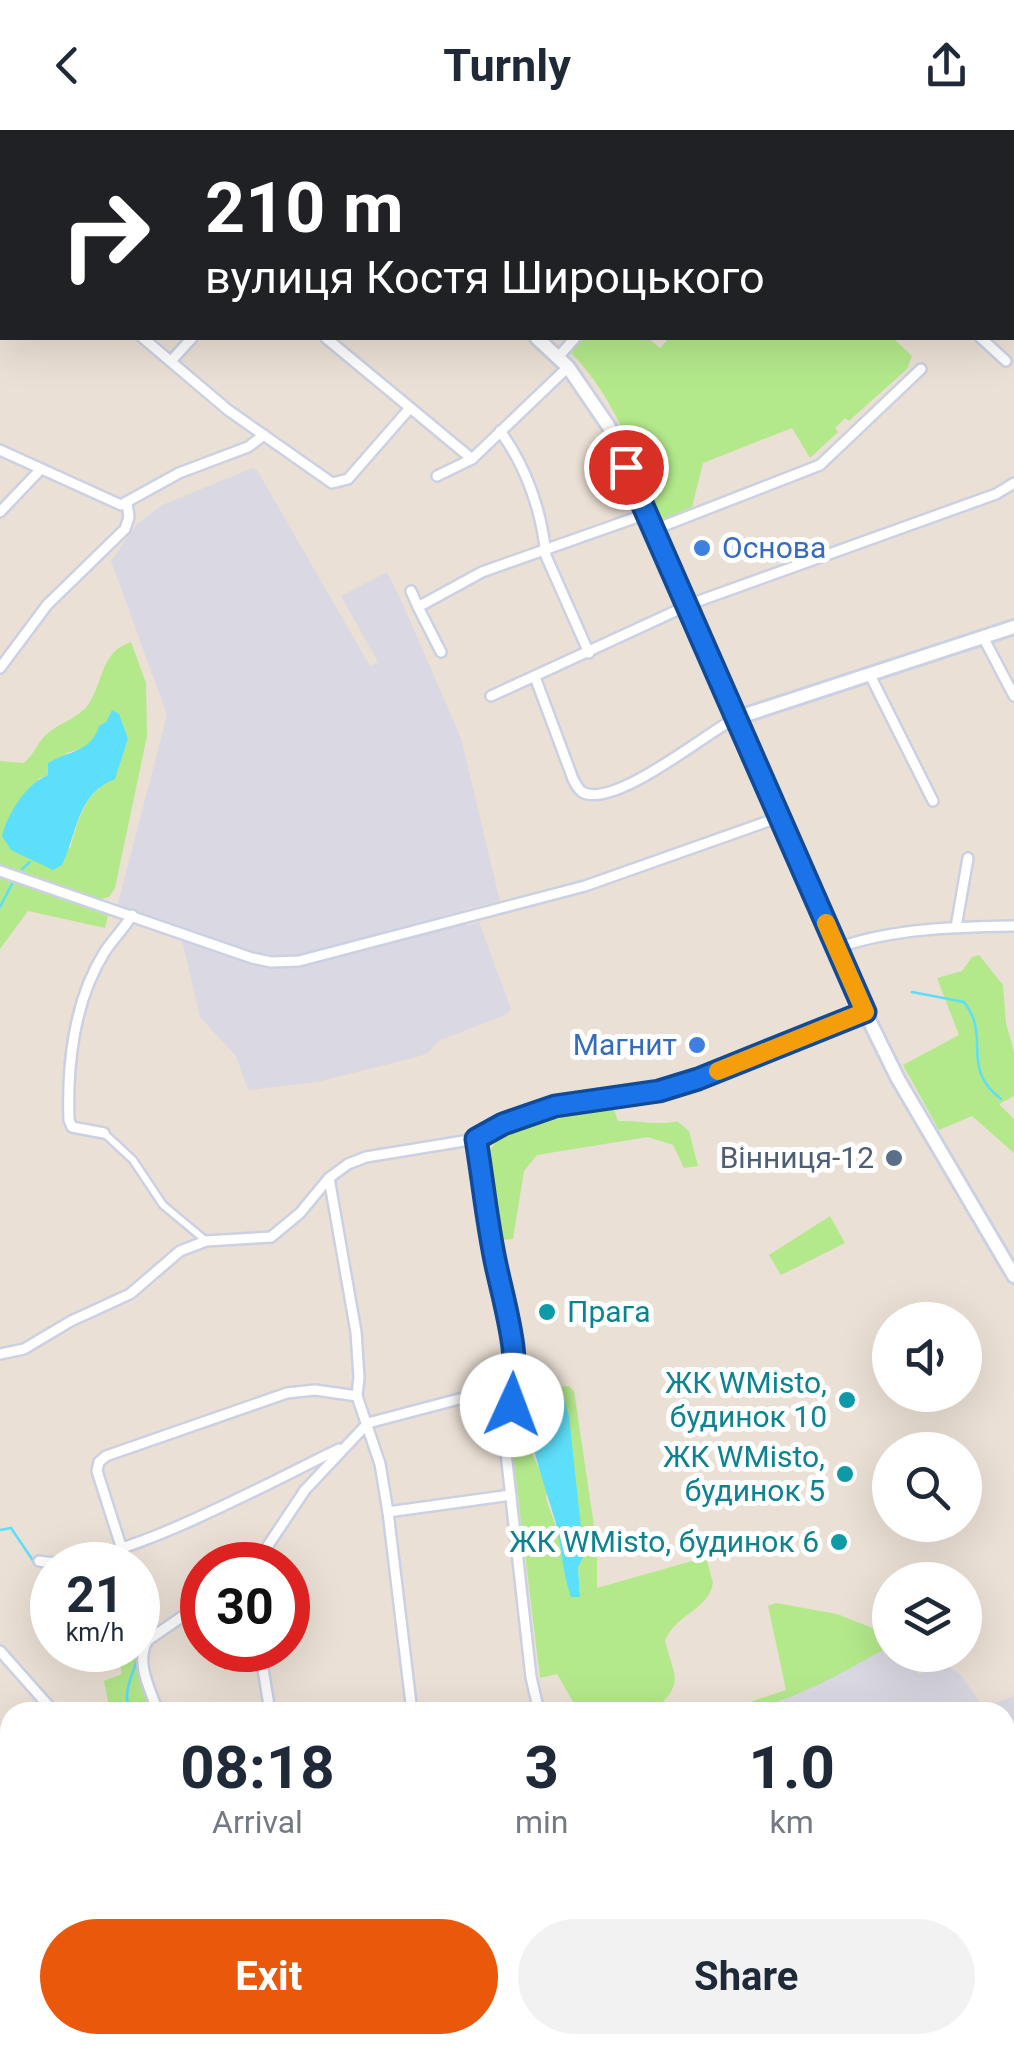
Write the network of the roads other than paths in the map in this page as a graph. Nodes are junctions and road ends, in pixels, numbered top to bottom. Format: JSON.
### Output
{"nodes":[{"id":1,"x":144,"y":340,"type":"edge"},
{"id":2,"x":190,"y":340,"type":"edge"},
{"id":3,"x":328,"y":340,"type":"edge"},
{"id":4,"x":538,"y":340,"type":"edge"},
{"id":5,"x":574,"y":340,"type":"edge"},
{"id":6,"x":983,"y":340,"type":"edge"},
{"id":7,"x":1006,"y":361,"type":"dead end"},
{"id":8,"x":171,"y":362,"type":"junction"},
{"id":9,"x":563,"y":362,"type":"junction"},
{"id":10,"x":921,"y":370,"type":"dead end"},
{"id":11,"x":410,"y":408,"type":"junction"},
{"id":12,"x":500,"y":430,"type":"junction"},
{"id":13,"x":264,"y":434,"type":"junction"},
{"id":14,"x":0,"y":450,"type":"edge"},
{"id":15,"x":472,"y":459,"type":"junction"},
{"id":16,"x":39,"y":470,"type":"junction"},
{"id":17,"x":437,"y":476,"type":"dead end"},
{"id":18,"x":1014,"y":484,"type":"edge"},
{"id":19,"x":127,"y":503,"type":"junction"},
{"id":20,"x":0,"y":512,"type":"edge"},
{"id":21,"x":646,"y":514,"type":"junction"},
{"id":22,"x":653,"y":530,"type":"junction"},
{"id":23,"x":545,"y":548,"type":"junction"},
{"id":24,"x":411,"y":590,"type":"dead end"},
{"id":25,"x":686,"y":606,"type":"junction"},
{"id":26,"x":418,"y":607,"type":"junction"},
{"id":27,"x":1014,"y":627,"type":"edge"},
{"id":28,"x":982,"y":638,"type":"junction"},
{"id":29,"x":442,"y":652,"type":"dead end"},
{"id":30,"x":589,"y":653,"type":"junction"},
{"id":31,"x":0,"y":668,"type":"edge"},
{"id":32,"x":869,"y":673,"type":"junction"},
{"id":33,"x":535,"y":678,"type":"junction"},
{"id":34,"x":491,"y":696,"type":"dead end"},
{"id":35,"x":1014,"y":696,"type":"edge"},
{"id":36,"x":736,"y":718,"type":"junction"},
{"id":37,"x":934,"y":800,"type":"dead end"},
{"id":38,"x":780,"y":817,"type":"junction"},
{"id":39,"x":968,"y":858,"type":"dead end"},
{"id":40,"x":0,"y":871,"type":"edge"},
{"id":41,"x":132,"y":916,"type":"junction"},
{"id":42,"x":1014,"y":926,"type":"edge"},
{"id":43,"x":956,"y":927,"type":"junction"},
{"id":44,"x":837,"y":948,"type":"junction"},
{"id":45,"x":865,"y":1012,"type":"junction"},
{"id":46,"x":104,"y":1133,"type":"joint"},
{"id":47,"x":476,"y":1139,"type":"junction"},
{"id":48,"x":329,"y":1178,"type":"junction"},
{"id":49,"x":206,"y":1241,"type":"junction"},
{"id":50,"x":1014,"y":1276,"type":"edge"},
{"id":51,"x":0,"y":1354,"type":"edge"},
{"id":52,"x":516,"y":1384,"type":"junction"},
{"id":53,"x":357,"y":1396,"type":"junction"},
{"id":54,"x":368,"y":1423,"type":"junction"},
{"id":55,"x":346,"y":1445,"type":"junction"},
{"id":56,"x":511,"y":1494,"type":"junction"},
{"id":57,"x":388,"y":1512,"type":"junction"},
{"id":58,"x":120,"y":1542,"type":"edge"},
{"id":59,"x":136,"y":1542,"type":"edge"},
{"id":60,"x":270,"y":1542,"type":"edge"},
{"id":61,"x":0,"y":1651,"type":"edge"},
{"id":62,"x":145,"y":1672,"type":"edge"},
{"id":63,"x":264,"y":1672,"type":"edge"},
{"id":64,"x":42,"y":1702,"type":"edge"},
{"id":65,"x":155,"y":1702,"type":"edge"},
{"id":66,"x":268,"y":1702,"type":"edge"},
{"id":67,"x":411,"y":1702,"type":"edge"},
{"id":68,"x":536,"y":1702,"type":"edge"}],
"edges":[{"from":1,"to":8,"type":"street"},
{"from":2,"to":8,"type":"street"},
{"from":3,"to":11,"type":"street"},
{"from":4,"to":9,"type":"main road"},
{"from":5,"to":9,"type":"street"},
{"from":6,"to":7,"type":"street"},
{"from":8,"to":13,"type":"street"},
{"from":9,"to":12,"type":"street"},
{"from":9,"to":21,"type":"main road"},
{"from":10,"to":22,"type":"street"},
{"from":11,"to":13,"type":"street"},
{"from":11,"to":15,"type":"street"},
{"from":12,"to":15,"type":"street"},
{"from":12,"to":23,"type":"street"},
{"from":13,"to":19,"type":"street"},
{"from":14,"to":16,"type":"street"},
{"from":15,"to":17,"type":"street"},
{"from":16,"to":19,"type":"street"},
{"from":16,"to":20,"type":"street"},
{"from":18,"to":25,"type":"street"},
{"from":19,"to":31,"type":"street"},
{"from":21,"to":22,"type":"main road"},
{"from":21,"to":23,"type":"street"},
{"from":22,"to":25,"type":"main road"},
{"from":23,"to":26,"type":"street"},
{"from":23,"to":30,"type":"street"},
{"from":24,"to":26,"type":"street"},
{"from":25,"to":30,"type":"street"},
{"from":25,"to":36,"type":"main road"},
{"from":26,"to":29,"type":"street"},
{"from":27,"to":28,"type":"main road"},
{"from":28,"to":32,"type":"main road"},
{"from":28,"to":35,"type":"street"},
{"from":30,"to":33,"type":"street"},
{"from":32,"to":36,"type":"main road"},
{"from":32,"to":37,"type":"street"},
{"from":33,"to":34,"type":"street"},
{"from":33,"to":36,"type":"street"},
{"from":36,"to":38,"type":"main road"},
{"from":38,"to":41,"type":"street"},
{"from":38,"to":44,"type":"main road"},
{"from":39,"to":43,"type":"street"},
{"from":40,"to":41,"type":"street"},
{"from":41,"to":46,"type":"street"},
{"from":42,"to":43,"type":"street"},
{"from":43,"to":44,"type":"street"},
{"from":44,"to":45,"type":"main road"},
{"from":45,"to":47,"type":"street"},
{"from":45,"to":50,"type":"main road"},
{"from":46,"to":49,"type":"street"},
{"from":47,"to":48,"type":"street"},
{"from":47,"to":52,"type":"street"},
{"from":48,"to":49,"type":"street"},
{"from":48,"to":53,"type":"street"},
{"from":49,"to":51,"type":"street"},
{"from":52,"to":54,"type":"street"},
{"from":52,"to":56,"type":"street"},
{"from":53,"to":54,"type":"street"},
{"from":53,"to":58,"type":"street"},
{"from":54,"to":55,"type":"street"},
{"from":54,"to":57,"type":"street"},
{"from":55,"to":59,"type":"street"},
{"from":55,"to":60,"type":"street"},
{"from":56,"to":57,"type":"street"},
{"from":56,"to":68,"type":"street"},
{"from":57,"to":67,"type":"street"},
{"from":61,"to":64,"type":"street"},
{"from":62,"to":65,"type":"street"},
{"from":63,"to":66,"type":"street"}]}
